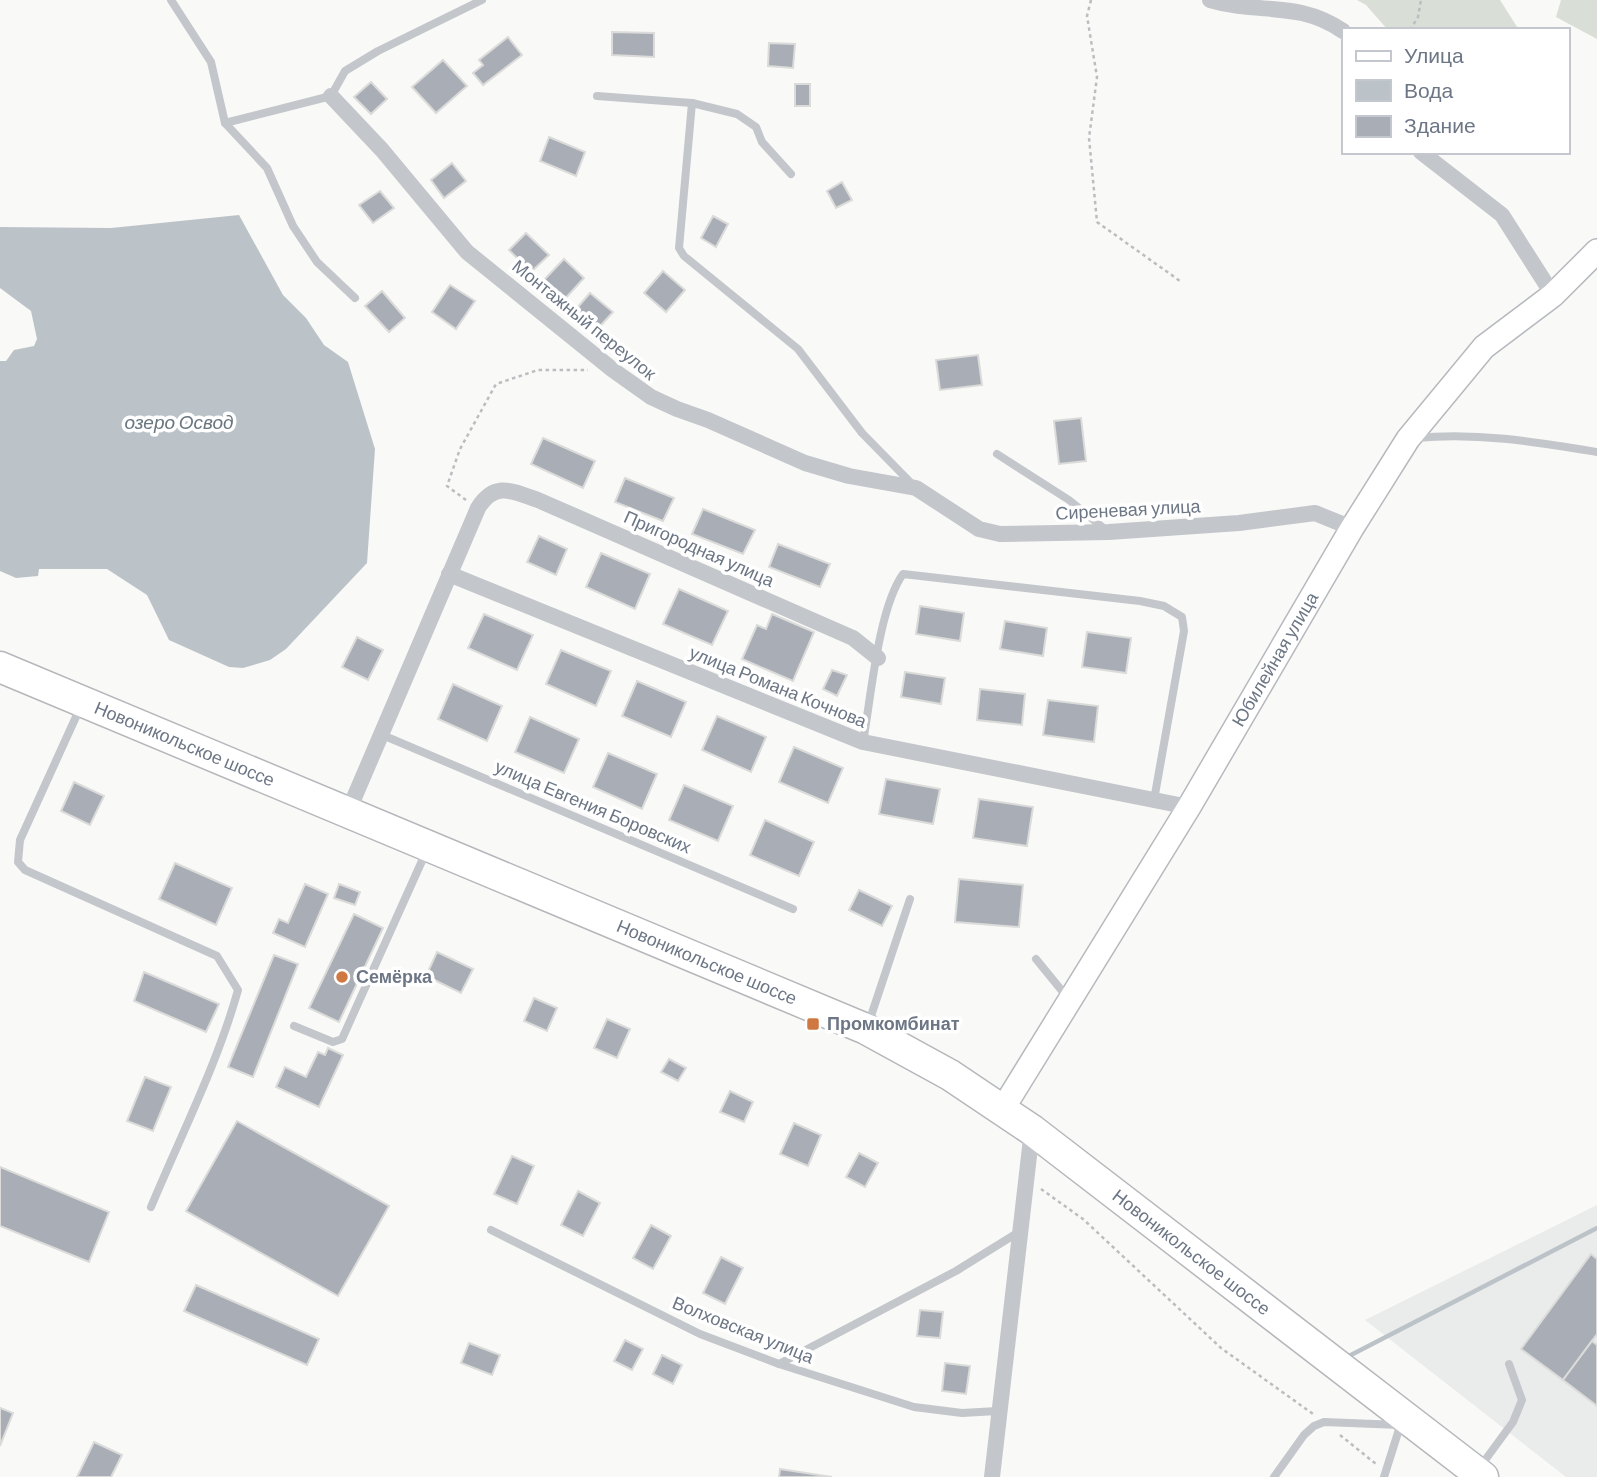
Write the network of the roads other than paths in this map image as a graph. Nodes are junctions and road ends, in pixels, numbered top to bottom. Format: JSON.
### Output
{"nodes":[{"id":1,"x":171,"y":0,"type":"edge"},
{"id":2,"x":482,"y":0,"type":"edge"},
{"id":3,"x":1210,"y":0,"type":"edge"},
{"id":4,"x":1342,"y":30,"type":"edge"},
{"id":5,"x":331,"y":96,"type":"junction"},
{"id":6,"x":597,"y":96,"type":"dead end"},
{"id":7,"x":692,"y":103,"type":"junction"},
{"id":8,"x":225,"y":123,"type":"junction"},
{"id":9,"x":1424,"y":154,"type":"edge"},
{"id":10,"x":791,"y":174,"type":"dead end"},
{"id":11,"x":1597,"y":251,"type":"edge"},
{"id":12,"x":1553,"y":295,"type":"junction"},
{"id":13,"x":355,"y":298,"type":"dead end"},
{"id":14,"x":1408,"y":439,"type":"junction"},
{"id":15,"x":1597,"y":452,"type":"edge"},
{"id":16,"x":997,"y":454,"type":"dead end"},
{"id":17,"x":916,"y":488,"type":"junction"},
{"id":18,"x":1352,"y":528,"type":"junction"},
{"id":19,"x":1109,"y":532,"type":"junction"},
{"id":20,"x":449,"y":574,"type":"junction"},
{"id":21,"x":878,"y":658,"type":"junction"},
{"id":22,"x":0,"y":667,"type":"edge"},
{"id":23,"x":83,"y":702,"type":"junction"},
{"id":24,"x":380,"y":734,"type":"junction"},
{"id":25,"x":863,"y":742,"type":"junction"},
{"id":26,"x":1154,"y":800,"type":"junction"},
{"id":27,"x":1189,"y":807,"type":"junction"},
{"id":28,"x":348,"y":812,"type":"junction"},
{"id":29,"x":429,"y":846,"type":"junction"},
{"id":30,"x":910,"y":899,"type":"dead end"},
{"id":31,"x":793,"y":909,"type":"dead end"},
{"id":32,"x":1035,"y":959,"type":"dead end"},
{"id":33,"x":1070,"y":999,"type":"junction"},
{"id":34,"x":294,"y":1026,"type":"dead end"},
{"id":35,"x":866,"y":1030,"type":"junction"},
{"id":36,"x":1002,"y":1110,"type":"junction"},
{"id":37,"x":1031,"y":1130,"type":"junction"},
{"id":38,"x":151,"y":1207,"type":"dead end"},
{"id":39,"x":491,"y":1230,"type":"dead end"},
{"id":40,"x":1019,"y":1232,"type":"junction"},
{"id":41,"x":779,"y":1364,"type":"junction"},
{"id":42,"x":1509,"y":1364,"type":"dead end"},
{"id":43,"x":997,"y":1411,"type":"junction"},
{"id":44,"x":1402,"y":1421,"type":"junction"},
{"id":45,"x":1385,"y":1474,"type":"edge"},
{"id":46,"x":1480,"y":1475,"type":"edge"},
{"id":47,"x":992,"y":1477,"type":"edge"},
{"id":48,"x":1274,"y":1477,"type":"edge"}],
"edges":[{"from":1,"to":8,"type":"lane"},
{"from":2,"to":5,"type":"lane"},
{"from":3,"to":4,"type":"street"},
{"from":5,"to":8,"type":"lane"},
{"from":5,"to":17,"type":"street","name":"Монтажный переулок"},
{"from":6,"to":7,"type":"lane"},
{"from":7,"to":10,"type":"lane"},
{"from":7,"to":17,"type":"lane"},
{"from":8,"to":13,"type":"lane"},
{"from":9,"to":12,"type":"street"},
{"from":11,"to":12,"type":"street","name":"Юбилейная улица"},
{"from":12,"to":14,"type":"street","name":"Юбилейная улица"},
{"from":14,"to":15,"type":"lane"},
{"from":14,"to":18,"type":"street","name":"Юбилейная улица"},
{"from":16,"to":19,"type":"lane"},
{"from":17,"to":19,"type":"street","name":"Сиреневая улица"},
{"from":18,"to":19,"type":"street","name":"Сиреневая улица"},
{"from":18,"to":27,"type":"street","name":"Юбилейная улица"},
{"from":20,"to":21,"type":"street","name":"Пригородная улица"},
{"from":20,"to":24,"type":"street"},
{"from":20,"to":25,"type":"street","name":"улица Романа Кочнова"},
{"from":21,"to":25,"type":"lane"},
{"from":21,"to":26,"type":"lane"},
{"from":22,"to":23,"type":"highway","name":"Новоникольское шоссе"},
{"from":23,"to":28,"type":"highway","name":"Новоникольское шоссе"},
{"from":23,"to":38,"type":"lane"},
{"from":24,"to":28,"type":"street"},
{"from":24,"to":31,"type":"lane","name":"улица Евгения Боровских"},
{"from":25,"to":26,"type":"street","name":"улица Романа Кочнова"},
{"from":26,"to":27,"type":"street","name":"улица Романа Кочнова"},
{"from":27,"to":33,"type":"street","name":"Юбилейная улица"},
{"from":28,"to":29,"type":"highway","name":"Новоникольское шоссе"},
{"from":29,"to":34,"type":"lane"},
{"from":29,"to":35,"type":"highway","name":"Новоникольское шоссе"},
{"from":30,"to":35,"type":"lane"},
{"from":32,"to":33,"type":"lane"},
{"from":33,"to":36,"type":"street","name":"Юбилейная улица"},
{"from":35,"to":36,"type":"highway","name":"Новоникольское шоссе"},
{"from":36,"to":37,"type":"highway","name":"Новоникольское шоссе"},
{"from":37,"to":40,"type":"street"},
{"from":37,"to":44,"type":"highway","name":"Новоникольское шоссе"},
{"from":39,"to":41,"type":"lane","name":"Волховская улица"},
{"from":40,"to":41,"type":"lane"},
{"from":40,"to":43,"type":"street"},
{"from":41,"to":43,"type":"lane","name":"Волховская улица"},
{"from":42,"to":46,"type":"lane"},
{"from":43,"to":47,"type":"street"},
{"from":44,"to":45,"type":"lane"},
{"from":44,"to":46,"type":"highway","name":"Новоникольское шоссе"},
{"from":44,"to":48,"type":"lane"}]}
